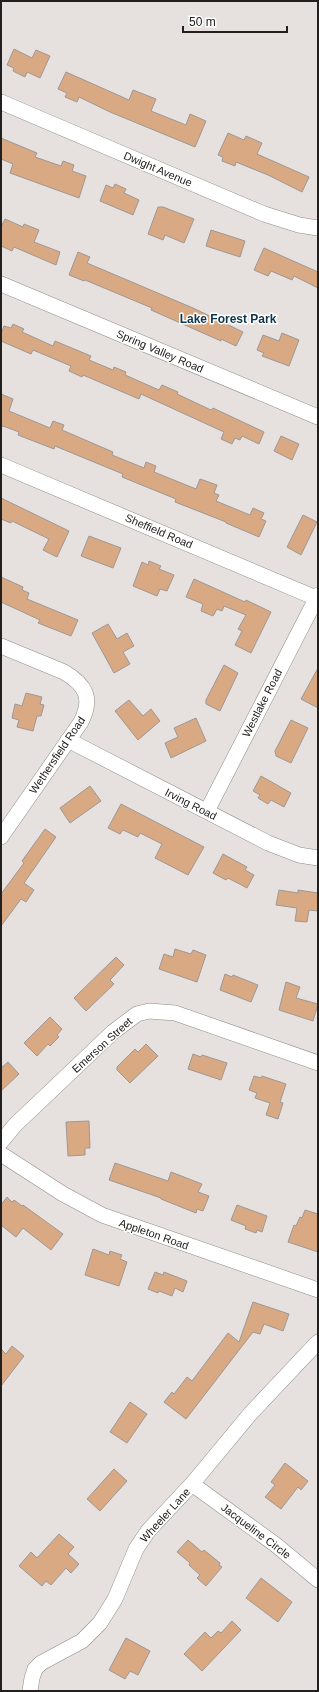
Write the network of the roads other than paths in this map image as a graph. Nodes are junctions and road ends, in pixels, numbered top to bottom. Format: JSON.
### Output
{"nodes":[{"id":1,"x":1,"y":102,"type":"edge"},
{"id":2,"x":318,"y":228,"type":"edge"},
{"id":3,"x":1,"y":284,"type":"edge"},
{"id":4,"x":318,"y":417,"type":"edge"},
{"id":5,"x":1,"y":464,"type":"edge"},
{"id":6,"x":317,"y":596,"type":"edge"},
{"id":7,"x":1,"y":646,"type":"edge"},
{"id":8,"x":68,"y":740,"type":"junction"},
{"id":9,"x":206,"y":811,"type":"junction"},
{"id":10,"x":2,"y":832,"type":"edge"},
{"id":11,"x":318,"y":858,"type":"edge"},
{"id":12,"x":318,"y":1063,"type":"edge"},
{"id":13,"x":1,"y":1142,"type":"edge"},
{"id":14,"x":1,"y":1154,"type":"edge"},
{"id":15,"x":318,"y":1290,"type":"edge"},
{"id":16,"x":318,"y":1342,"type":"edge"},
{"id":17,"x":192,"y":1484,"type":"junction"},
{"id":18,"x":318,"y":1580,"type":"edge"},
{"id":19,"x":30,"y":1691,"type":"edge"}],
"edges":[{"from":1,"to":2,"type":"street","name":"Dwight Avenue"},
{"from":3,"to":4,"type":"street","name":"Spring Valley Road"},
{"from":5,"to":6,"type":"street","name":"Sheffield Road"},
{"from":6,"to":9,"type":"street","name":"Westlake Road"},
{"from":7,"to":8,"type":"street","name":"Wethersfield Road"},
{"from":8,"to":9,"type":"street","name":"Irving Road"},
{"from":8,"to":10,"type":"street","name":"Wethersfield Road"},
{"from":9,"to":11,"type":"street","name":"Irving Road"},
{"from":12,"to":13,"type":"street","name":"Emerson Street"},
{"from":14,"to":15,"type":"street","name":"Appleton Road"},
{"from":16,"to":17,"type":"street","name":"Wheeler Lane"},
{"from":17,"to":18,"type":"street","name":"Jacqueline Circle"},
{"from":17,"to":19,"type":"street","name":"Wheeler Lane"}]}
